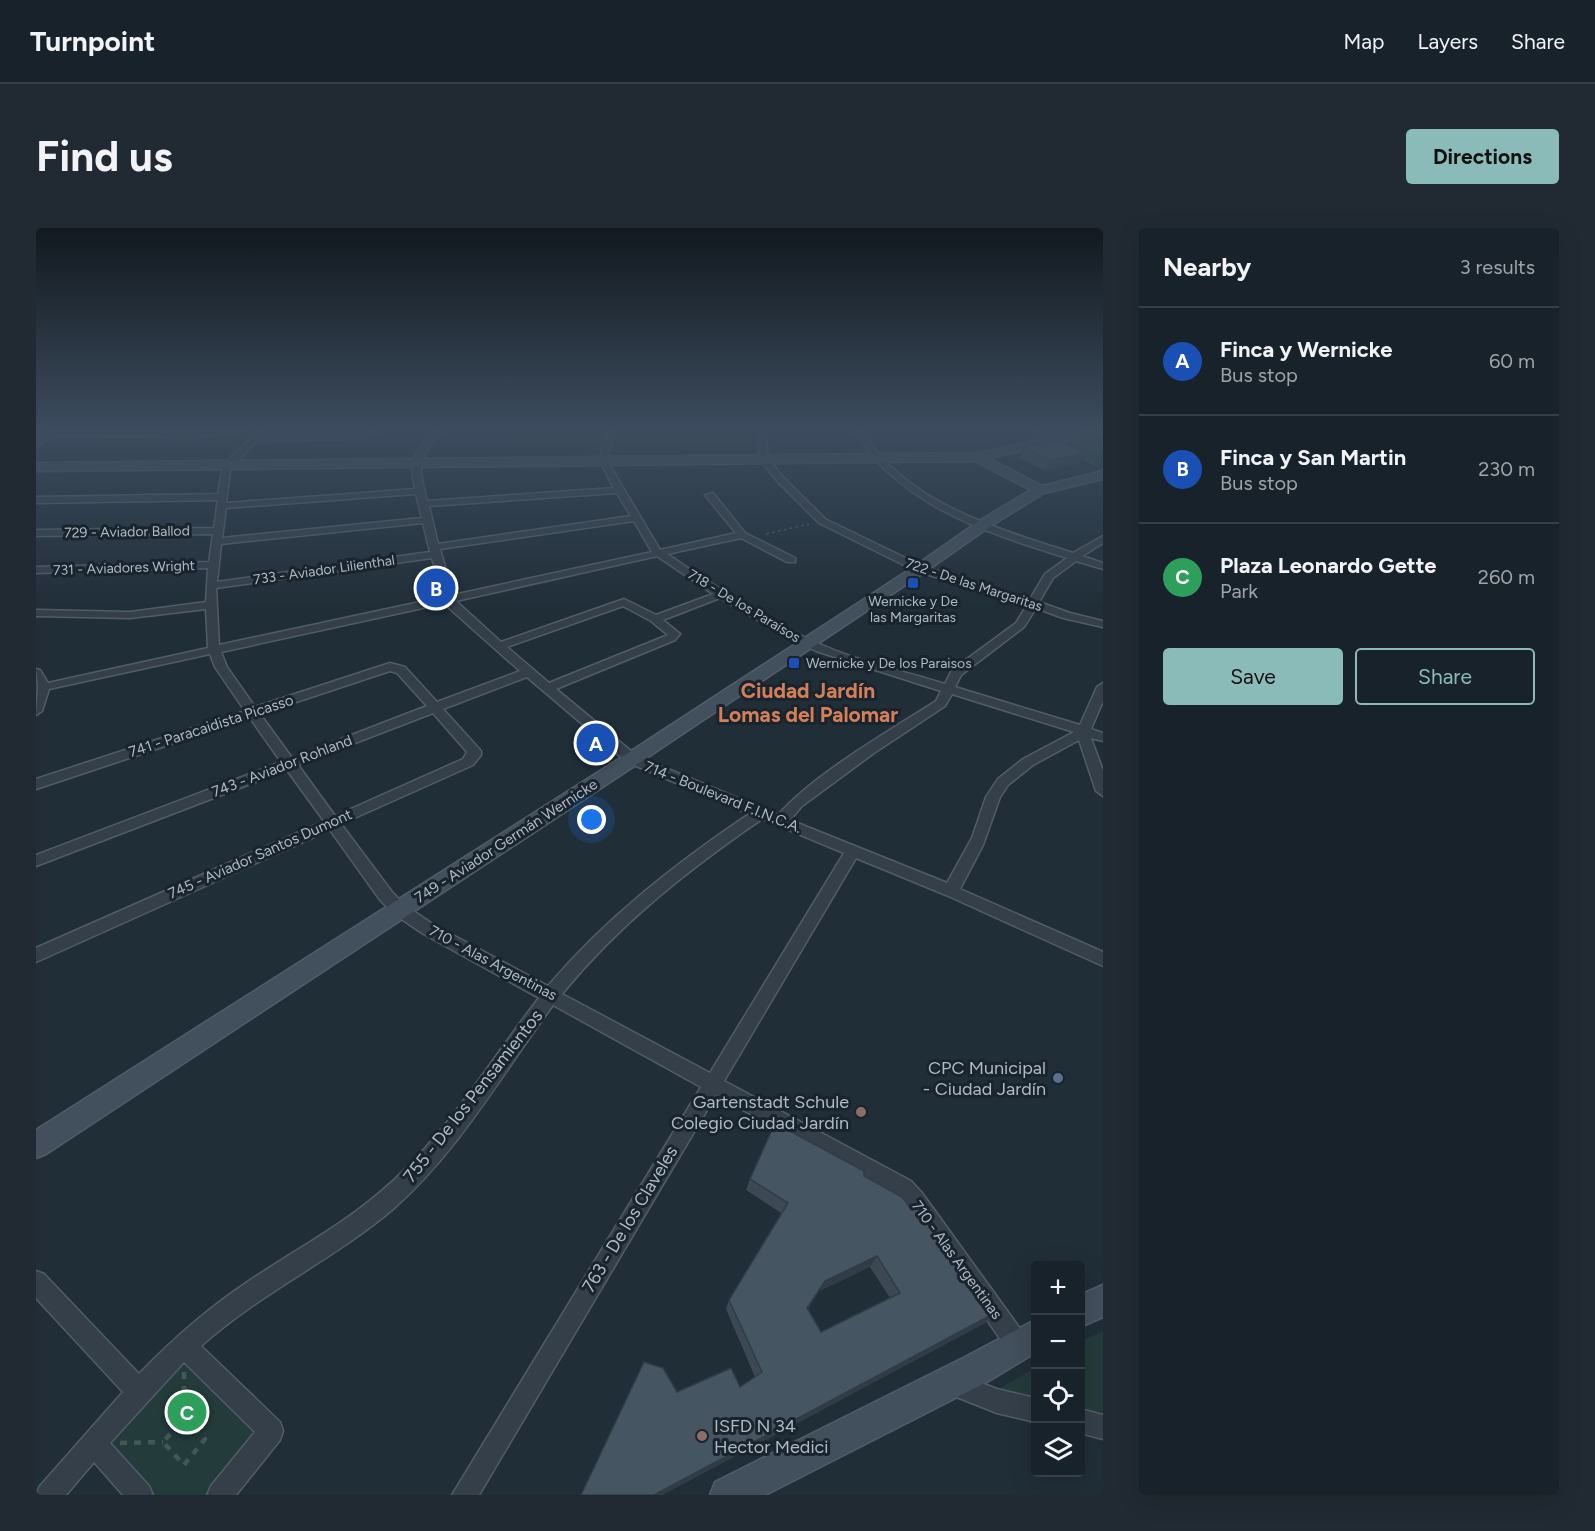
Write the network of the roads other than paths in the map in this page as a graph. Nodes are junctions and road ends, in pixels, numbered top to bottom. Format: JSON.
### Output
{"nodes":[{"id":1,"x":223,"y":490,"type":"edge"},
{"id":2,"x":618,"y":490,"type":"edge"},
{"id":3,"x":620,"y":490,"type":"edge"},
{"id":4,"x":791,"y":490,"type":"edge"},
{"id":5,"x":913,"y":490,"type":"edge"},
{"id":6,"x":1040,"y":490,"type":"edge"},
{"id":7,"x":420,"y":491,"type":"joint"},
{"id":8,"x":710,"y":495,"type":"dead end"},
{"id":9,"x":36,"y":500,"type":"edge"},
{"id":10,"x":222,"y":501,"type":"junction"},
{"id":11,"x":424,"y":504,"type":"junction"},
{"id":12,"x":636,"y":518,"type":"junction"},
{"id":13,"x":427,"y":520,"type":"junction"},
{"id":14,"x":984,"y":524,"type":"junction"},
{"id":15,"x":36,"y":533,"type":"edge"},
{"id":16,"x":742,"y":535,"type":"junction"},
{"id":17,"x":217,"y":536,"type":"junction"},
{"id":18,"x":1103,"y":539,"type":"edge"},
{"id":19,"x":436,"y":551,"type":"junction"},
{"id":20,"x":657,"y":552,"type":"junction"},
{"id":21,"x":1075,"y":556,"type":"junction"},
{"id":22,"x":791,"y":560,"type":"dead end"},
{"id":23,"x":213,"y":566,"type":"junction"},
{"id":24,"x":1103,"y":566,"type":"edge"},
{"id":25,"x":920,"y":569,"type":"junction"},
{"id":26,"x":36,"y":570,"type":"edge"},
{"id":27,"x":211,"y":586,"type":"junction"},
{"id":28,"x":722,"y":594,"type":"junction"},
{"id":29,"x":449,"y":598,"type":"junction"},
{"id":30,"x":1033,"y":603,"type":"junction"},
{"id":31,"x":212,"y":605,"type":"junction"},
{"id":32,"x":36,"y":613,"type":"edge"},
{"id":33,"x":655,"y":619,"type":"junction"},
{"id":34,"x":1103,"y":624,"type":"edge"},
{"id":35,"x":807,"y":643,"type":"junction"},
{"id":36,"x":499,"y":646,"type":"junction"},
{"id":37,"x":214,"y":650,"type":"junction"},
{"id":38,"x":528,"y":672,"type":"junction"},
{"id":39,"x":36,"y":673,"type":"edge"},
{"id":40,"x":44,"y":687,"type":"junction"},
{"id":41,"x":1103,"y":687,"type":"edge"},
{"id":42,"x":547,"y":688,"type":"junction"},
{"id":43,"x":948,"y":689,"type":"junction"},
{"id":44,"x":435,"y":707,"type":"junction"},
{"id":45,"x":36,"y":711,"type":"edge"},
{"id":46,"x":252,"y":712,"type":"junction"},
{"id":47,"x":1083,"y":732,"type":"junction"},
{"id":48,"x":1103,"y":737,"type":"edge"},
{"id":49,"x":632,"y":759,"type":"junction"},
{"id":50,"x":288,"y":763,"type":"junction"},
{"id":51,"x":36,"y":784,"type":"edge"},
{"id":52,"x":1103,"y":791,"type":"edge"},
{"id":53,"x":761,"y":813,"type":"junction"},
{"id":54,"x":331,"y":821,"type":"junction"},
{"id":55,"x":781,"y":821,"type":"junction"},
{"id":56,"x":853,"y":851,"type":"junction"},
{"id":57,"x":36,"y":861,"type":"edge"},
{"id":58,"x":951,"y":891,"type":"junction"},
{"id":59,"x":400,"y":910,"type":"junction"},
{"id":60,"x":36,"y":955,"type":"edge"},
{"id":61,"x":1103,"y":959,"type":"edge"},
{"id":62,"x":551,"y":994,"type":"junction"},
{"id":63,"x":712,"y":1083,"type":"junction"},
{"id":64,"x":36,"y":1145,"type":"edge"},
{"id":65,"x":36,"y":1282,"type":"edge"},
{"id":66,"x":1103,"y":1300,"type":"edge"},
{"id":67,"x":1085,"y":1309,"type":"edge"},
{"id":68,"x":1027,"y":1340,"type":"edge"},
{"id":69,"x":184,"y":1346,"type":"junction"},
{"id":70,"x":949,"y":1383,"type":"junction"},
{"id":71,"x":140,"y":1392,"type":"junction"},
{"id":72,"x":1031,"y":1409,"type":"edge"},
{"id":73,"x":1085,"y":1422,"type":"edge"},
{"id":74,"x":1103,"y":1426,"type":"edge"},
{"id":75,"x":94,"y":1444,"type":"junction"},
{"id":76,"x":49,"y":1495,"type":"edge"},
{"id":77,"x":140,"y":1495,"type":"edge"},
{"id":78,"x":220,"y":1495,"type":"edge"},
{"id":79,"x":465,"y":1495,"type":"edge"},
{"id":80,"x":728,"y":1495,"type":"edge"}],
"edges":[{"from":1,"to":10,"type":"street","name":"710 - Alas Argentinas"},
{"from":2,"to":11,"type":"street"},
{"from":3,"to":12,"type":"street","name":"718 - De los Paraísos"},
{"from":4,"to":25,"type":"street","name":"722 - De las Margaritas"},
{"from":5,"to":14,"type":"street"},
{"from":6,"to":14,"type":"street","name":"749 - Aviador Germán Wernicke"},
{"from":7,"to":10,"type":"street"},
{"from":7,"to":11,"type":"street","name":"714 - Boulevard F.I.N.C.A."},
{"from":8,"to":16,"type":"street"},
{"from":9,"to":10,"type":"street"},
{"from":10,"to":17,"type":"street","name":"710 - Alas Argentinas"},
{"from":11,"to":13,"type":"street","name":"714 - Boulevard F.I.N.C.A."},
{"from":12,"to":19,"type":"street","name":"733 - Aviador Lilienthal"},
{"from":12,"to":20,"type":"street","name":"718 - De los Paraísos"},
{"from":13,"to":17,"type":"street"},
{"from":13,"to":19,"type":"street","name":"714 - Boulevard F.I.N.C.A."},
{"from":14,"to":21,"type":"street"},
{"from":14,"to":25,"type":"street","name":"749 - Aviador Germán Wernicke"},
{"from":15,"to":17,"type":"street","name":"729 - Aviador Ballod"},
{"from":16,"to":20,"type":"street"},
{"from":16,"to":22,"type":"street"},
{"from":17,"to":23,"type":"street","name":"710 - Alas Argentinas"},
{"from":18,"to":21,"type":"street"},
{"from":19,"to":27,"type":"street","name":"733 - Aviador Lilienthal"},
{"from":19,"to":29,"type":"street","name":"714 - Boulevard F.I.N.C.A."},
{"from":20,"to":28,"type":"street","name":"718 - De los Paraísos"},
{"from":20,"to":29,"type":"street"},
{"from":21,"to":24,"type":"street"},
{"from":21,"to":30,"type":"street"},
{"from":23,"to":26,"type":"street","name":"731 - Aviadores Wright"},
{"from":23,"to":27,"type":"street","name":"710 - Alas Argentinas"},
{"from":25,"to":30,"type":"street","name":"722 - De las Margaritas"},
{"from":25,"to":35,"type":"street","name":"749 - Aviador Germán Wernicke"},
{"from":27,"to":31,"type":"street","name":"710 - Alas Argentinas"},
{"from":28,"to":33,"type":"street"},
{"from":28,"to":35,"type":"street","name":"718 - De los Paraísos"},
{"from":29,"to":36,"type":"street","name":"714 - Boulevard F.I.N.C.A."},
{"from":29,"to":37,"type":"street"},
{"from":30,"to":34,"type":"street","name":"722 - De las Margaritas"},
{"from":30,"to":43,"type":"street"},
{"from":31,"to":32,"type":"street"},
{"from":31,"to":37,"type":"street","name":"710 - Alas Argentinas"},
{"from":33,"to":36,"type":"street"},
{"from":33,"to":42,"type":"street"},
{"from":35,"to":43,"type":"street","name":"718 - De los Paraísos"},
{"from":35,"to":49,"type":"street","name":"749 - Aviador Germán Wernicke"},
{"from":36,"to":38,"type":"street","name":"714 - Boulevard F.I.N.C.A."},
{"from":37,"to":40,"type":"street"},
{"from":37,"to":46,"type":"street","name":"710 - Alas Argentinas"},
{"from":38,"to":42,"type":"street","name":"714 - Boulevard F.I.N.C.A."},
{"from":38,"to":44,"type":"street","name":"743 - Aviador Rohland"},
{"from":39,"to":40,"type":"street"},
{"from":40,"to":45,"type":"street"},
{"from":41,"to":47,"type":"street"},
{"from":42,"to":49,"type":"street","name":"714 - Boulevard F.I.N.C.A."},
{"from":43,"to":47,"type":"street","name":"718 - De los Paraísos"},
{"from":43,"to":55,"type":"street"},
{"from":44,"to":46,"type":"street","name":"741 - Paracaidista Picasso"},
{"from":44,"to":50,"type":"street","name":"743 - Aviador Rohland"},
{"from":44,"to":54,"type":"street","name":"745 - Aviador Santos Dumont"},
{"from":46,"to":50,"type":"street","name":"710 - Alas Argentinas"},
{"from":46,"to":51,"type":"street","name":"741 - Paracaidista Picasso"},
{"from":47,"to":48,"type":"street","name":"718 - De los Paraísos"},
{"from":47,"to":52,"type":"street"},
{"from":47,"to":58,"type":"street"},
{"from":49,"to":53,"type":"street","name":"714 - Boulevard F.I.N.C.A."},
{"from":49,"to":59,"type":"street","name":"749 - Aviador Germán Wernicke"},
{"from":50,"to":54,"type":"street","name":"710 - Alas Argentinas"},
{"from":50,"to":57,"type":"street","name":"743 - Aviador Rohland"},
{"from":53,"to":55,"type":"street","name":"714 - Boulevard F.I.N.C.A."},
{"from":53,"to":62,"type":"street","name":"755 - De los Pensamientos"},
{"from":54,"to":59,"type":"street","name":"710 - Alas Argentinas"},
{"from":54,"to":60,"type":"street","name":"745 - Aviador Santos Dumont"},
{"from":55,"to":56,"type":"street","name":"714 - Boulevard F.I.N.C.A."},
{"from":56,"to":58,"type":"street","name":"714 - Boulevard F.I.N.C.A."},
{"from":56,"to":63,"type":"street","name":"763 - De los Claveles"},
{"from":58,"to":61,"type":"street","name":"714 - Boulevard F.I.N.C.A."},
{"from":59,"to":62,"type":"street","name":"710 - Alas Argentinas"},
{"from":59,"to":64,"type":"street","name":"749 - Aviador Germán Wernicke"},
{"from":62,"to":63,"type":"street","name":"710 - Alas Argentinas"},
{"from":62,"to":69,"type":"street","name":"755 - De los Pensamientos"},
{"from":63,"to":68,"type":"street","name":"710 - Alas Argentinas"},
{"from":63,"to":79,"type":"street","name":"763 - De los Claveles"},
{"from":65,"to":71,"type":"street"},
{"from":66,"to":67,"type":"street"},
{"from":68,"to":70,"type":"street"},
{"from":69,"to":71,"type":"street","name":"755 - De los Pensamientos"},
{"from":69,"to":78,"type":"street"},
{"from":70,"to":72,"type":"street"},
{"from":70,"to":80,"type":"street"},
{"from":71,"to":75,"type":"street","name":"755 - De los Pensamientos"},
{"from":73,"to":74,"type":"street"},
{"from":75,"to":76,"type":"street","name":"755 - De los Pensamientos"},
{"from":75,"to":77,"type":"street"}]}
